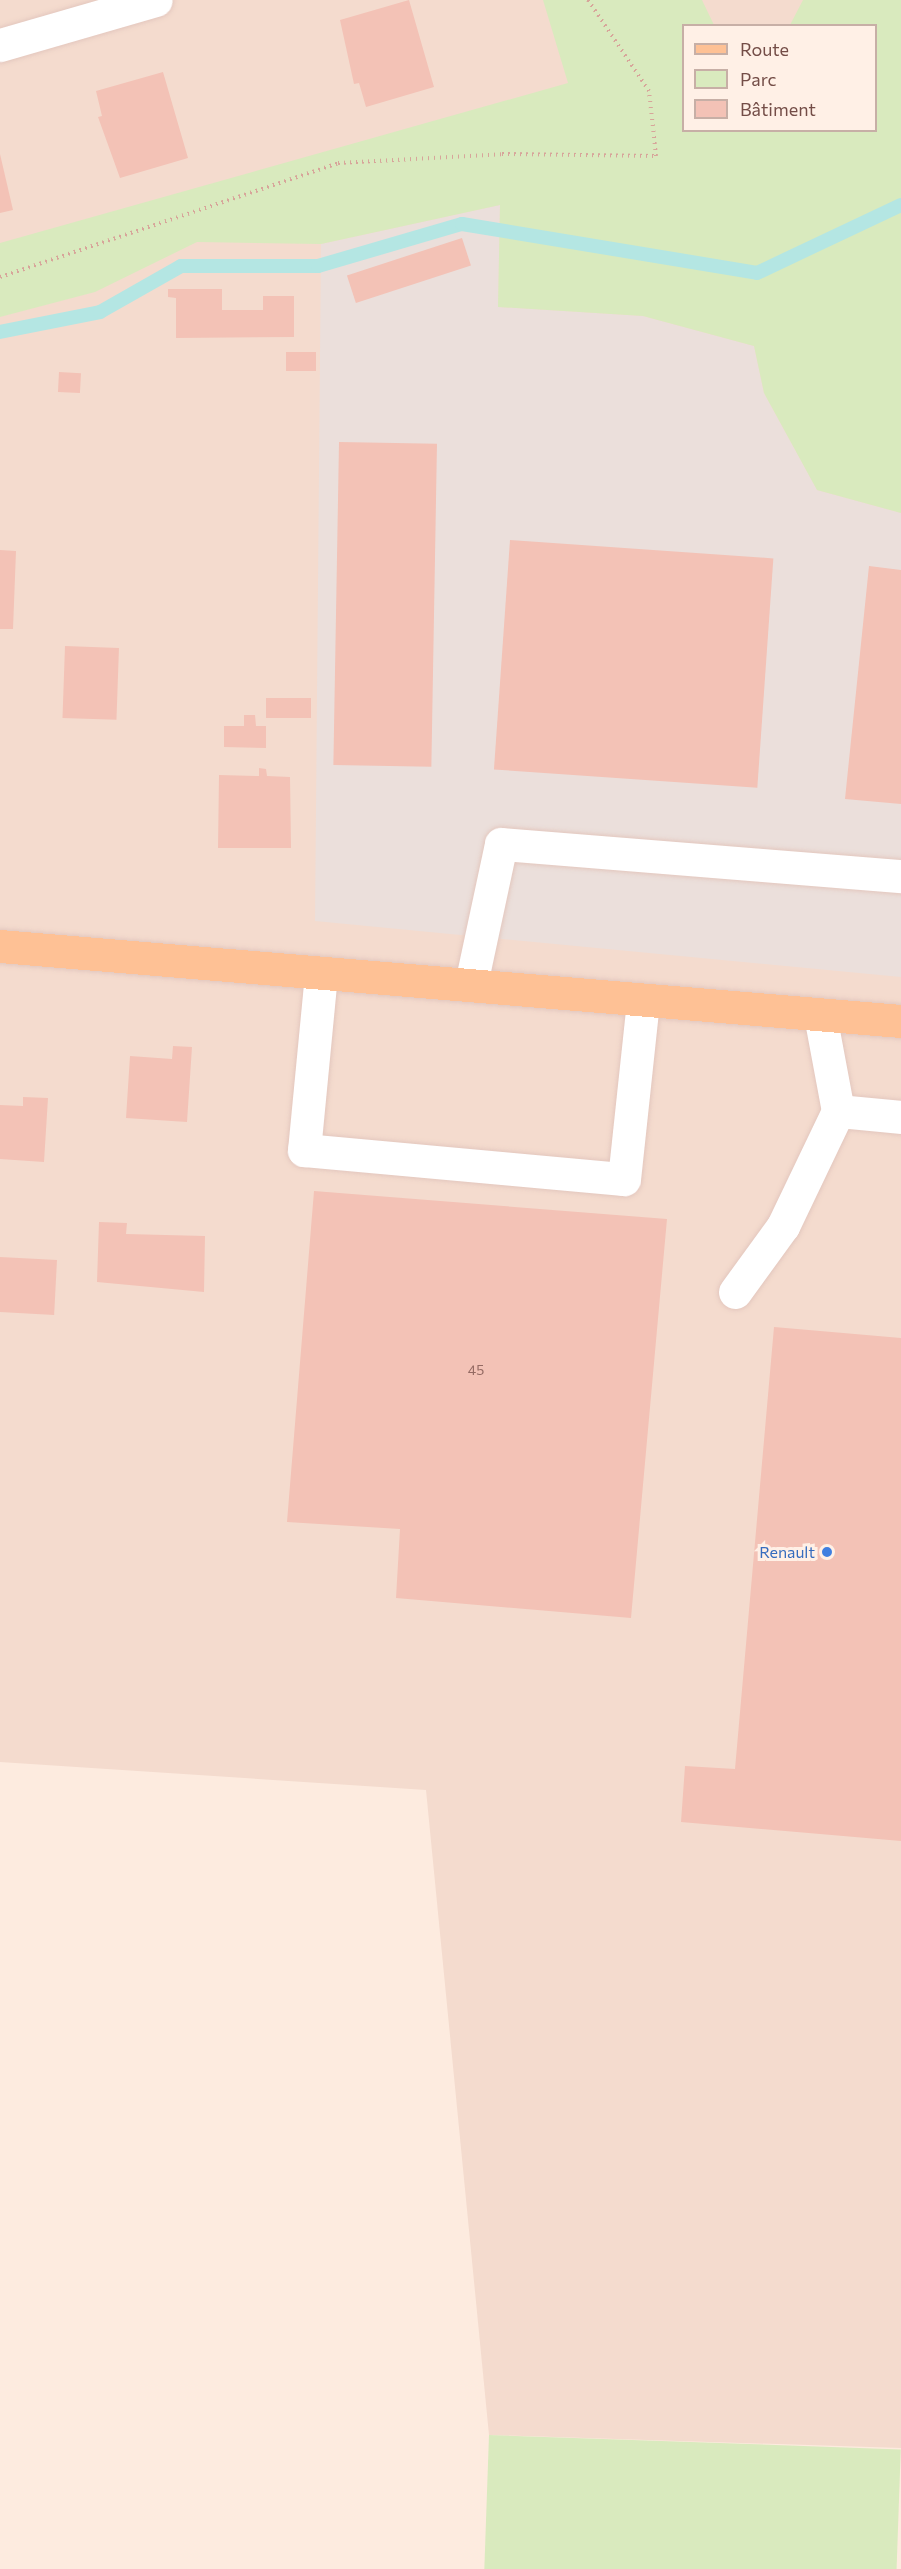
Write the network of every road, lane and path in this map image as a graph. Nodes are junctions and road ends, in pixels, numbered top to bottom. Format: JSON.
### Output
{"nodes":[{"id":1,"x":156,"y":0,"type":"edge"},
{"id":2,"x":588,"y":0,"type":"edge"},
{"id":3,"x":0,"y":45,"type":"edge"},
{"id":4,"x":0,"y":277,"type":"edge"},
{"id":5,"x":901,"y":876,"type":"edge"},
{"id":6,"x":0,"y":946,"type":"edge"},
{"id":7,"x":321,"y":974,"type":"junction"},
{"id":8,"x":471,"y":984,"type":"junction"},
{"id":9,"x":643,"y":1001,"type":"junction"},
{"id":10,"x":820,"y":1015,"type":"junction"},
{"id":11,"x":901,"y":1021,"type":"edge"},
{"id":12,"x":838,"y":1111,"type":"junction"},
{"id":13,"x":901,"y":1118,"type":"edge"},
{"id":14,"x":735,"y":1292,"type":"dead end"}],
"edges":[{"from":1,"to":3,"type":"street"},
{"from":2,"to":4,"type":"path"},
{"from":5,"to":8,"type":"street"},
{"from":6,"to":7,"type":"main road"},
{"from":7,"to":8,"type":"main road"},
{"from":7,"to":9,"type":"street"},
{"from":8,"to":9,"type":"main road"},
{"from":9,"to":10,"type":"main road"},
{"from":10,"to":11,"type":"main road"},
{"from":10,"to":12,"type":"street"},
{"from":12,"to":13,"type":"street"},
{"from":12,"to":14,"type":"street"}]}
